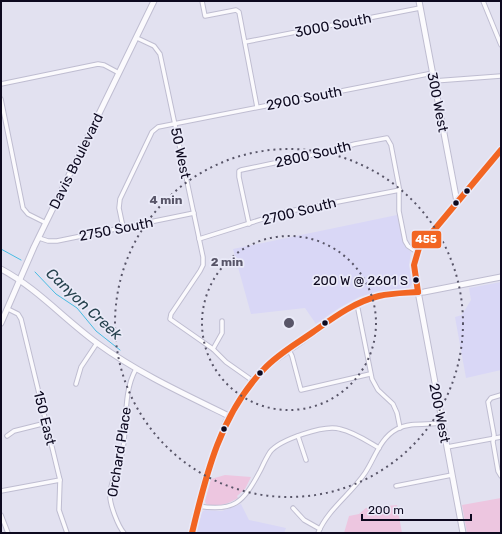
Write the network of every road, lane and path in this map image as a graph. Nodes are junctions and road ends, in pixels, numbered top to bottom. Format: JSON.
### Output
{"nodes":[{"id":1,"x":154,"y":1,"type":"edge"},
{"id":2,"x":202,"y":1,"type":"edge"},
{"id":3,"x":419,"y":1,"type":"edge"},
{"id":4,"x":483,"y":1,"type":"edge"},
{"id":5,"x":420,"y":8,"type":"junction"},
{"id":6,"x":137,"y":38,"type":"junction"},
{"id":7,"x":245,"y":42,"type":"junction"},
{"id":8,"x":501,"y":45,"type":"edge"},
{"id":9,"x":120,"y":73,"type":"junction"},
{"id":10,"x":433,"y":74,"type":"junction"},
{"id":11,"x":501,"y":76,"type":"edge"},
{"id":12,"x":434,"y":81,"type":"junction"},
{"id":13,"x":1,"y":84,"type":"edge"},
{"id":14,"x":1,"y":99,"type":"edge"},
{"id":15,"x":257,"y":107,"type":"junction"},
{"id":16,"x":175,"y":123,"type":"junction"},
{"id":17,"x":500,"y":154,"type":"edge"},
{"id":18,"x":400,"y":190,"type":"junction"},
{"id":19,"x":457,"y":202,"type":"junction"},
{"id":20,"x":194,"y":213,"type":"junction"},
{"id":21,"x":46,"y":223,"type":"junction"},
{"id":22,"x":249,"y":224,"type":"junction"},
{"id":23,"x":123,"y":228,"type":"junction"},
{"id":24,"x":39,"y":238,"type":"junction"},
{"id":25,"x":199,"y":239,"type":"junction"},
{"id":26,"x":417,"y":252,"type":"junction"},
{"id":27,"x":1,"y":269,"type":"edge"},
{"id":28,"x":501,"y":277,"type":"edge"},
{"id":29,"x":20,"y":280,"type":"junction"},
{"id":30,"x":418,"y":292,"type":"junction"},
{"id":31,"x":356,"y":304,"type":"junction"},
{"id":32,"x":8,"y":309,"type":"junction"},
{"id":33,"x":222,"y":321,"type":"dead end"},
{"id":34,"x":1,"y":323,"type":"edge"},
{"id":35,"x":97,"y":343,"type":"junction"},
{"id":36,"x":212,"y":349,"type":"junction"},
{"id":37,"x":289,"y":350,"type":"junction"},
{"id":38,"x":136,"y":369,"type":"junction"},
{"id":39,"x":370,"y":374,"type":"junction"},
{"id":40,"x":253,"y":381,"type":"junction"},
{"id":41,"x":76,"y":384,"type":"dead end"},
{"id":42,"x":501,"y":395,"type":"edge"},
{"id":43,"x":229,"y":416,"type":"junction"},
{"id":44,"x":46,"y":423,"type":"junction"},
{"id":45,"x":442,"y":423,"type":"junction"},
{"id":46,"x":400,"y":428,"type":"junction"},
{"id":47,"x":7,"y":436,"type":"dead end"},
{"id":48,"x":298,"y":436,"type":"junction"},
{"id":49,"x":501,"y":437,"type":"edge"},
{"id":50,"x":493,"y":439,"type":"junction"},
{"id":51,"x":447,"y":447,"type":"junction"},
{"id":52,"x":379,"y":448,"type":"junction"},
{"id":53,"x":306,"y":460,"type":"dead end"},
{"id":54,"x":452,"y":475,"type":"junction"},
{"id":55,"x":501,"y":476,"type":"edge"},
{"id":56,"x":60,"y":480,"type":"junction"},
{"id":57,"x":396,"y":486,"type":"dead end"},
{"id":58,"x":1,"y":491,"type":"edge"},
{"id":59,"x":198,"y":506,"type":"junction"},
{"id":60,"x":293,"y":508,"type":"dead end"},
{"id":61,"x":1,"y":515,"type":"edge"},
{"id":62,"x":319,"y":531,"type":"edge"},
{"id":63,"x":8,"y":533,"type":"edge"},
{"id":64,"x":67,"y":533,"type":"edge"},
{"id":65,"x":124,"y":533,"type":"edge"},
{"id":66,"x":192,"y":533,"type":"edge"},
{"id":67,"x":463,"y":533,"type":"edge"}],
"edges":[{"from":1,"to":6,"type":"street","name":"Davis Boulevard"},
{"from":2,"to":7,"type":"street"},
{"from":3,"to":5,"type":"street","name":"300 West"},
{"from":4,"to":8,"type":"street"},
{"from":5,"to":7,"type":"street","name":"3000 South"},
{"from":5,"to":10,"type":"street","name":"300 West"},
{"from":6,"to":9,"type":"street","name":"Davis Boulevard"},
{"from":6,"to":16,"type":"street","name":"50 West"},
{"from":7,"to":15,"type":"street"},
{"from":9,"to":13,"type":"street"},
{"from":9,"to":21,"type":"street","name":"Davis Boulevard"},
{"from":10,"to":12,"type":"street","name":"300 West"},
{"from":10,"to":15,"type":"street","name":"2900 South"},
{"from":11,"to":12,"type":"street"},
{"from":12,"to":19,"type":"street","name":"300 West"},
{"from":14,"to":21,"type":"street"},
{"from":15,"to":16,"type":"street","name":"2900 South"},
{"from":16,"to":20,"type":"street","name":"50 West"},
{"from":16,"to":23,"type":"street","name":"2900 South"},
{"from":17,"to":19,"type":"street"},
{"from":18,"to":22,"type":"street","name":"2700 South"},
{"from":18,"to":22,"type":"street","name":"2800 South"},
{"from":18,"to":26,"type":"street"},
{"from":19,"to":26,"type":"street"},
{"from":20,"to":23,"type":"street","name":"2750 South"},
{"from":20,"to":25,"type":"street","name":"50 West"},
{"from":21,"to":24,"type":"street","name":"Davis Boulevard"},
{"from":22,"to":25,"type":"street","name":"2700 South"},
{"from":23,"to":24,"type":"street","name":"2750 South"},
{"from":24,"to":29,"type":"street","name":"Davis Boulevard"},
{"from":25,"to":36,"type":"street","name":"50 West"},
{"from":26,"to":30,"type":"street","name":"200 West"},
{"from":27,"to":29,"type":"street"},
{"from":28,"to":30,"type":"street"},
{"from":29,"to":32,"type":"street","name":"Davis Boulevard"},
{"from":29,"to":35,"type":"street"},
{"from":30,"to":31,"type":"street"},
{"from":30,"to":45,"type":"street","name":"200 West"},
{"from":31,"to":37,"type":"street"},
{"from":31,"to":39,"type":"street"},
{"from":32,"to":34,"type":"street","name":"Davis Boulevard"},
{"from":32,"to":44,"type":"street","name":"150 East"},
{"from":33,"to":36,"type":"street"},
{"from":35,"to":38,"type":"street"},
{"from":35,"to":41,"type":"street"},
{"from":36,"to":40,"type":"street"},
{"from":37,"to":39,"type":"street"},
{"from":37,"to":40,"type":"street"},
{"from":38,"to":43,"type":"street"},
{"from":38,"to":65,"type":"street","name":"Orchard Place"},
{"from":39,"to":46,"type":"street"},
{"from":40,"to":43,"type":"street"},
{"from":42,"to":50,"type":"street"},
{"from":43,"to":59,"type":"street"},
{"from":44,"to":47,"type":"street"},
{"from":44,"to":56,"type":"street","name":"150 East"},
{"from":45,"to":46,"type":"street"},
{"from":45,"to":51,"type":"street","name":"200 West"},
{"from":46,"to":52,"type":"street"},
{"from":48,"to":52,"type":"street"},
{"from":48,"to":53,"type":"street"},
{"from":48,"to":59,"type":"street"},
{"from":49,"to":50,"type":"street"},
{"from":50,"to":51,"type":"street"},
{"from":50,"to":55,"type":"street"},
{"from":51,"to":54,"type":"street","name":"200 West"},
{"from":52,"to":62,"type":"street"},
{"from":54,"to":57,"type":"street"},
{"from":54,"to":67,"type":"street","name":"200 West"},
{"from":56,"to":58,"type":"street"},
{"from":56,"to":64,"type":"street","name":"150 East"},
{"from":59,"to":66,"type":"street"},
{"from":60,"to":62,"type":"street"},
{"from":61,"to":63,"type":"street"}]}
